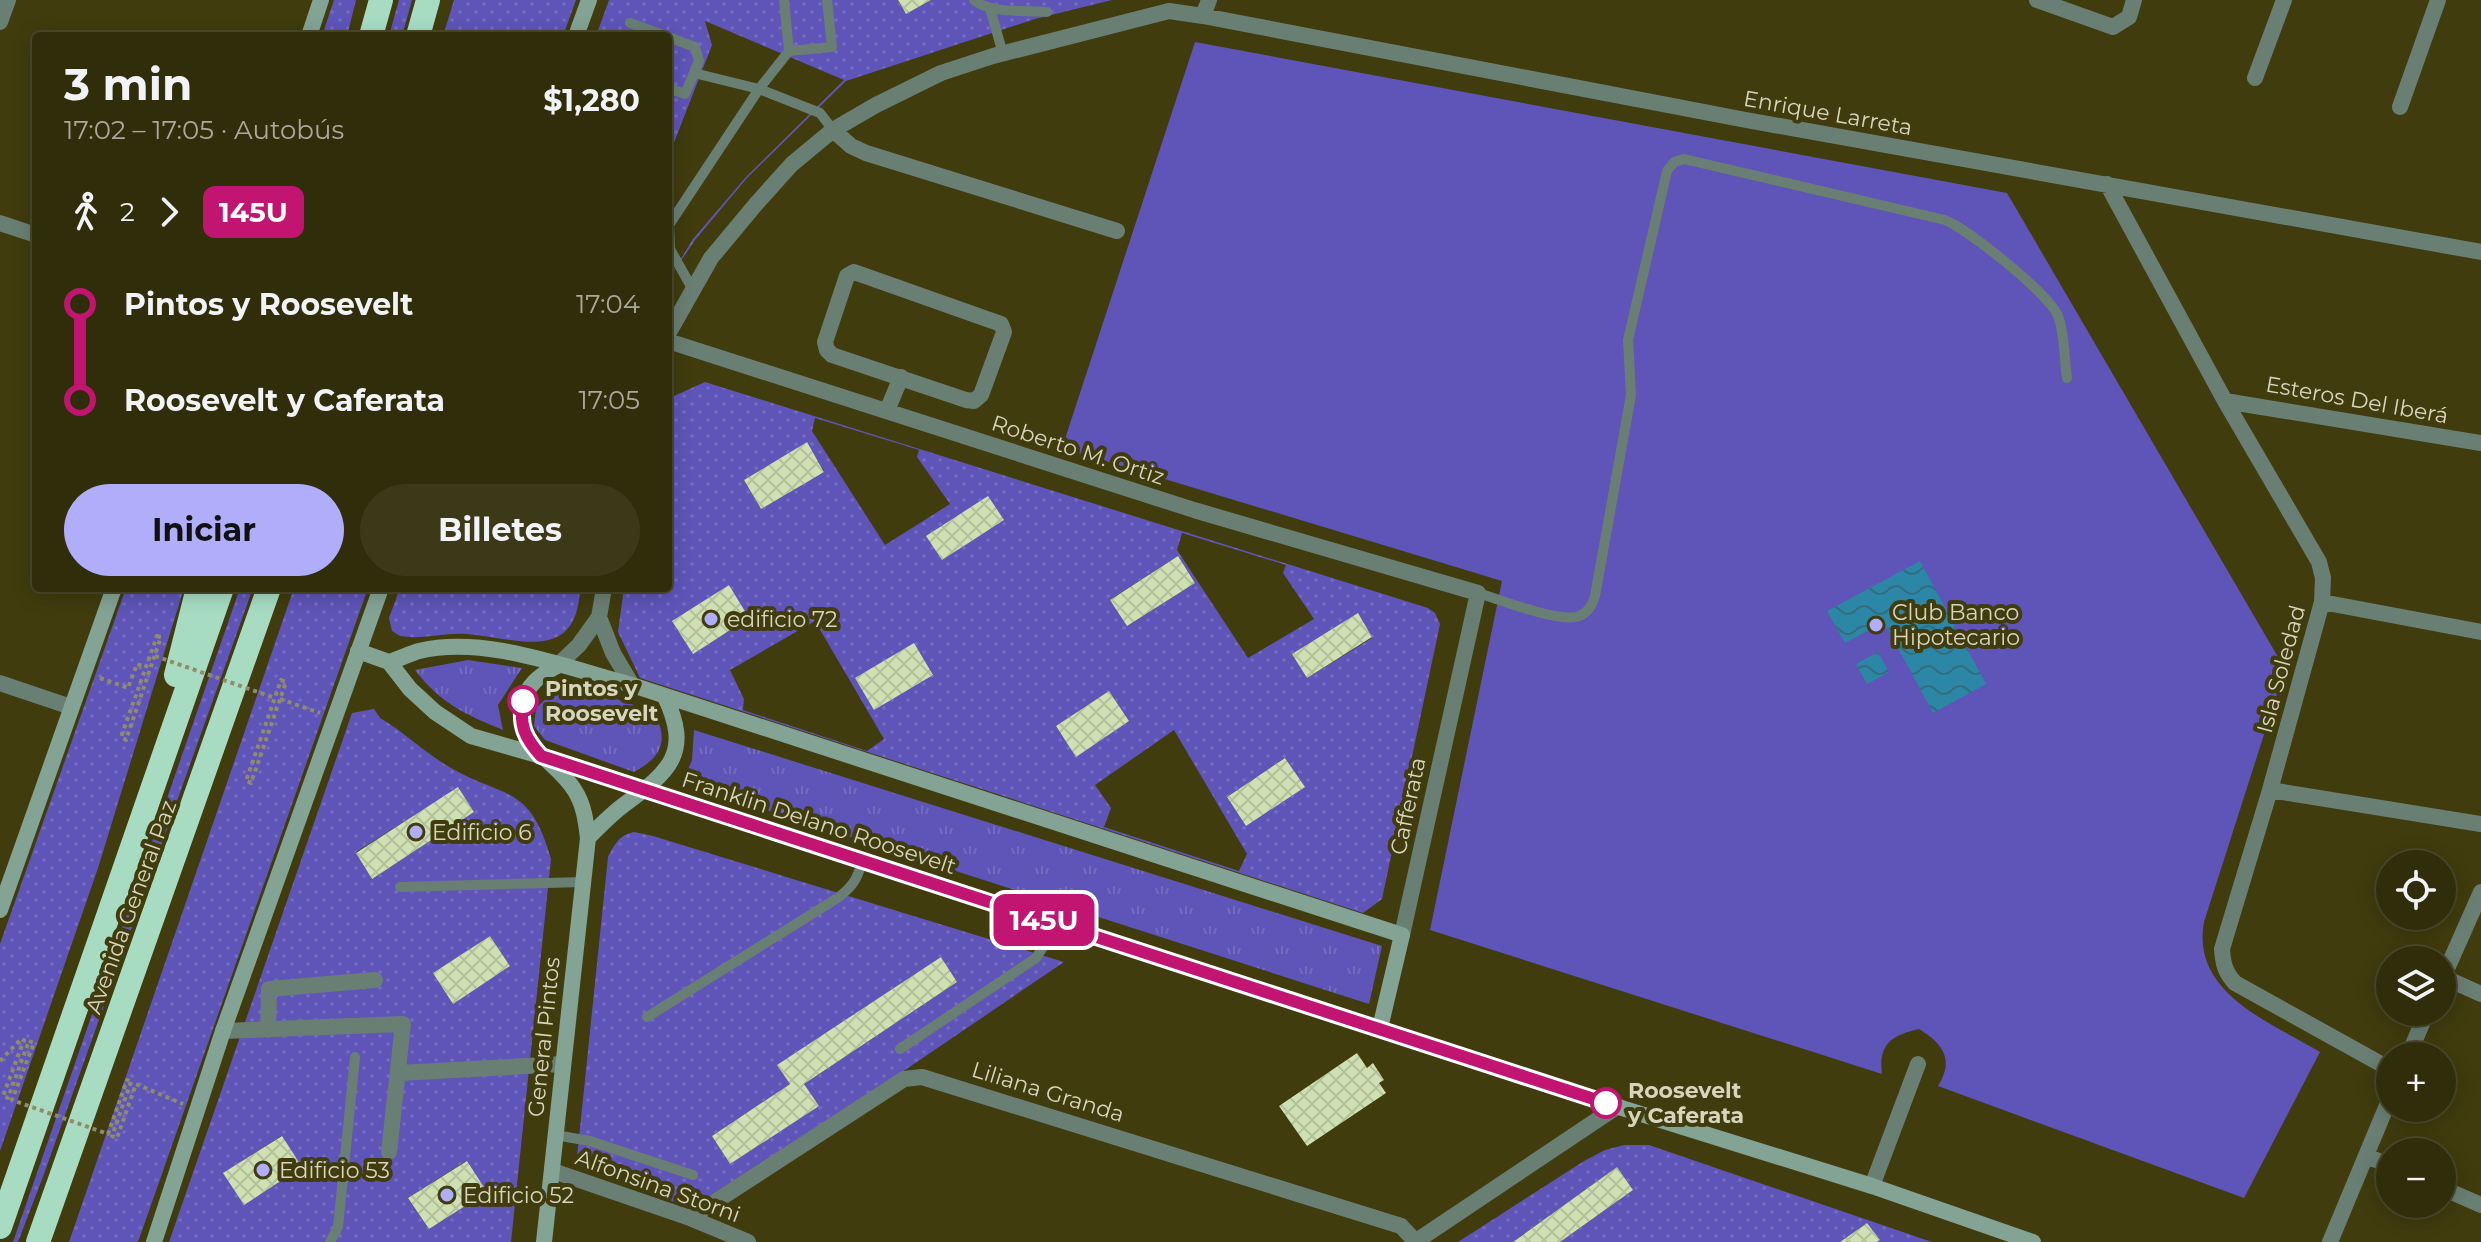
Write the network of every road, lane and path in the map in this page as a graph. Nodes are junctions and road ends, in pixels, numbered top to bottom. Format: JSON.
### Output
{"nodes":[{"id":1,"x":8,"y":0,"type":"edge"},
{"id":2,"x":321,"y":0,"type":"edge"},
{"id":3,"x":381,"y":0,"type":"edge"},
{"id":4,"x":428,"y":0,"type":"edge"},
{"id":5,"x":589,"y":0,"type":"edge"},
{"id":6,"x":784,"y":0,"type":"edge"},
{"id":7,"x":827,"y":0,"type":"edge"},
{"id":8,"x":974,"y":0,"type":"edge"},
{"id":9,"x":2037,"y":0,"type":"edge"},
{"id":10,"x":2134,"y":0,"type":"edge"},
{"id":11,"x":2284,"y":0,"type":"edge"},
{"id":12,"x":2438,"y":0,"type":"edge"},
{"id":13,"x":1172,"y":6,"type":"edge"},
{"id":14,"x":990,"y":8,"type":"junction"},
{"id":15,"x":1206,"y":8,"type":"edge"},
{"id":16,"x":1047,"y":12,"type":"dead end"},
{"id":17,"x":0,"y":22,"type":"edge"},
{"id":18,"x":630,"y":23,"type":"dead end"},
{"id":19,"x":310,"y":32,"type":"edge"},
{"id":20,"x":372,"y":32,"type":"edge"},
{"id":21,"x":419,"y":32,"type":"edge"},
{"id":22,"x":577,"y":32,"type":"edge"},
{"id":23,"x":656,"y":32,"type":"edge"},
{"id":24,"x":672,"y":38,"type":"edge"},
{"id":25,"x":789,"y":51,"type":"junction"},
{"id":26,"x":1003,"y":54,"type":"junction"},
{"id":27,"x":694,"y":73,"type":"junction"},
{"id":28,"x":2255,"y":78,"type":"dead end"},
{"id":29,"x":672,"y":89,"type":"edge"},
{"id":30,"x":759,"y":89,"type":"junction"},
{"id":31,"x":2400,"y":107,"type":"dead end"},
{"id":32,"x":833,"y":130,"type":"junction"},
{"id":33,"x":2107,"y":184,"type":"junction"},
{"id":34,"x":672,"y":220,"type":"edge"},
{"id":35,"x":0,"y":223,"type":"edge"},
{"id":36,"x":1117,"y":231,"type":"dead end"},
{"id":37,"x":32,"y":234,"type":"edge"},
{"id":38,"x":2481,"y":252,"type":"edge"},
{"id":39,"x":672,"y":253,"type":"edge"},
{"id":40,"x":693,"y":290,"type":"junction"},
{"id":41,"x":672,"y":326,"type":"edge"},
{"id":42,"x":672,"y":332,"type":"edge"},
{"id":43,"x":901,"y":377,"type":"junction"},
{"id":44,"x":2067,"y":378,"type":"dead end"},
{"id":45,"x":2225,"y":401,"type":"junction"},
{"id":46,"x":887,"y":411,"type":"junction"},
{"id":47,"x":2481,"y":443,"type":"edge"},
{"id":48,"x":113,"y":592,"type":"edge"},
{"id":49,"x":197,"y":592,"type":"edge"},
{"id":50,"x":221,"y":592,"type":"edge"},
{"id":51,"x":268,"y":592,"type":"edge"},
{"id":52,"x":380,"y":592,"type":"edge"},
{"id":53,"x":603,"y":592,"type":"edge"},
{"id":54,"x":1478,"y":593,"type":"junction"},
{"id":55,"x":2322,"y":602,"type":"junction"},
{"id":56,"x":599,"y":617,"type":"junction"},
{"id":57,"x":2481,"y":632,"type":"edge"},
{"id":58,"x":358,"y":651,"type":"junction"},
{"id":59,"x":155,"y":656,"type":"junction"},
{"id":60,"x":389,"y":662,"type":"junction"},
{"id":61,"x":557,"y":666,"type":"junction"},
{"id":62,"x":145,"y":667,"type":"junction"},
{"id":63,"x":84,"y":673,"type":"junction"},
{"id":64,"x":281,"y":680,"type":"dead end"},
{"id":65,"x":0,"y":683,"type":"edge"},
{"id":66,"x":632,"y":685,"type":"junction"},
{"id":67,"x":665,"y":697,"type":"junction"},
{"id":68,"x":278,"y":699,"type":"junction"},
{"id":69,"x":71,"y":707,"type":"junction"},
{"id":70,"x":335,"y":719,"type":"junction"},
{"id":71,"x":541,"y":756,"type":"junction"},
{"id":72,"x":251,"y":783,"type":"dead end"},
{"id":73,"x":646,"y":790,"type":"junction"},
{"id":74,"x":2270,"y":790,"type":"junction"},
{"id":75,"x":140,"y":820,"type":"junction"},
{"id":76,"x":2481,"y":824,"type":"edge"},
{"id":77,"x":588,"y":838,"type":"junction"},
{"id":78,"x":862,"y":861,"type":"junction"},
{"id":79,"x":583,"y":882,"type":"junction"},
{"id":80,"x":400,"y":887,"type":"dead end"},
{"id":81,"x":2481,"y":892,"type":"edge"},
{"id":82,"x":0,"y":910,"type":"edge"},
{"id":83,"x":1057,"y":925,"type":"junction"},
{"id":84,"x":1402,"y":935,"type":"junction"},
{"id":85,"x":2456,"y":949,"type":"edge"},
{"id":86,"x":375,"y":980,"type":"dead end"},
{"id":87,"x":2456,"y":983,"type":"edge"},
{"id":88,"x":2481,"y":994,"type":"edge"},
{"id":89,"x":647,"y":1017,"type":"dead end"},
{"id":90,"x":1380,"y":1028,"type":"junction"},
{"id":91,"x":268,"y":1029,"type":"junction"},
{"id":92,"x":223,"y":1031,"type":"junction"},
{"id":93,"x":900,"y":1049,"type":"dead end"},
{"id":94,"x":355,"y":1057,"type":"dead end"},
{"id":95,"x":0,"y":1061,"type":"edge"},
{"id":96,"x":2376,"y":1061,"type":"edge"},
{"id":97,"x":563,"y":1064,"type":"junction"},
{"id":98,"x":1918,"y":1064,"type":"dead end"},
{"id":99,"x":399,"y":1073,"type":"junction"},
{"id":100,"x":1618,"y":1106,"type":"junction"},
{"id":101,"x":196,"y":1109,"type":"junction"},
{"id":102,"x":2380,"y":1122,"type":"edge"},
{"id":103,"x":555,"y":1135,"type":"junction"},
{"id":104,"x":389,"y":1152,"type":"dead end"},
{"id":105,"x":2367,"y":1156,"type":"junction"},
{"id":106,"x":2376,"y":1160,"type":"edge"},
{"id":107,"x":20,"y":1169,"type":"junction"},
{"id":108,"x":553,"y":1171,"type":"junction"},
{"id":109,"x":693,"y":1175,"type":"dead end"},
{"id":110,"x":1872,"y":1186,"type":"junction"},
{"id":111,"x":2456,"y":1194,"type":"edge"},
{"id":112,"x":2481,"y":1205,"type":"edge"},
{"id":113,"x":0,"y":1213,"type":"edge"},
{"id":114,"x":690,"y":1218,"type":"junction"},
{"id":115,"x":0,"y":1227,"type":"edge"},
{"id":116,"x":41,"y":1242,"type":"edge"},
{"id":117,"x":154,"y":1242,"type":"edge"},
{"id":118,"x":330,"y":1242,"type":"edge"},
{"id":119,"x":544,"y":1242,"type":"edge"},
{"id":120,"x":748,"y":1242,"type":"edge"},
{"id":121,"x":1415,"y":1242,"type":"edge"},
{"id":122,"x":2033,"y":1242,"type":"edge"},
{"id":123,"x":2330,"y":1242,"type":"edge"}],
"edges":[{"from":1,"to":17,"type":"street"},
{"from":2,"to":19,"type":"street"},
{"from":3,"to":20,"type":"highway"},
{"from":4,"to":21,"type":"highway"},
{"from":5,"to":22,"type":"street"},
{"from":6,"to":25,"type":"lane"},
{"from":7,"to":25,"type":"lane"},
{"from":8,"to":14,"type":"lane"},
{"from":9,"to":10,"type":"street"},
{"from":11,"to":28,"type":"street"},
{"from":12,"to":31,"type":"street"},
{"from":13,"to":15,"type":"street","name":"Enrique Larreta"},
{"from":13,"to":26,"type":"street"},
{"from":14,"to":16,"type":"lane"},
{"from":14,"to":26,"type":"lane"},
{"from":15,"to":33,"type":"street","name":"Enrique Larreta"},
{"from":18,"to":23,"type":"lane"},
{"from":24,"to":27,"type":"lane"},
{"from":25,"to":30,"type":"lane"},
{"from":26,"to":32,"type":"street"},
{"from":27,"to":29,"type":"lane"},
{"from":27,"to":30,"type":"lane"},
{"from":30,"to":32,"type":"lane"},
{"from":30,"to":34,"type":"lane"},
{"from":32,"to":36,"type":"street"},
{"from":32,"to":40,"type":"street"},
{"from":33,"to":38,"type":"street","name":"Enrique Larreta"},
{"from":33,"to":45,"type":"street","name":"Isla Soledad"},
{"from":35,"to":37,"type":"street"},
{"from":39,"to":40,"type":"lane"},
{"from":40,"to":41,"type":"street"},
{"from":42,"to":46,"type":"street","name":"Roberto M. Ortiz"},
{"from":43,"to":43,"type":"street"},
{"from":43,"to":46,"type":"street"},
{"from":44,"to":54,"type":"lane"},
{"from":45,"to":47,"type":"street","name":"Esteros Del Iberá"},
{"from":45,"to":55,"type":"street","name":"Isla Soledad"},
{"from":46,"to":54,"type":"street","name":"Roberto M. Ortiz"},
{"from":48,"to":63,"type":"street"},
{"from":49,"to":75,"type":"highway"},
{"from":50,"to":75,"type":"highway","name":"Avenida General Paz"},
{"from":51,"to":116,"type":"highway","name":"Avenida General Paz"},
{"from":52,"to":58,"type":"street"},
{"from":53,"to":56,"type":"street","name":"General Pintos"},
{"from":54,"to":84,"type":"street","name":"Cafferata"},
{"from":55,"to":57,"type":"street"},
{"from":55,"to":74,"type":"street","name":"Isla Soledad"},
{"from":56,"to":61,"type":"street","name":"General Pintos"},
{"from":56,"to":66,"type":"street"},
{"from":58,"to":60,"type":"street"},
{"from":58,"to":70,"type":"street"},
{"from":59,"to":62,"type":"path"},
{"from":59,"to":62,"type":"path"},
{"from":59,"to":68,"type":"path","bridge":true},
{"from":60,"to":61,"type":"street"},
{"from":60,"to":71,"type":"street","name":"Franklin Delano Roosevelt"},
{"from":61,"to":66,"type":"street"},
{"from":61,"to":71,"type":"street","name":"General Pintos"},
{"from":62,"to":63,"type":"path"},
{"from":63,"to":69,"type":"street"},
{"from":64,"to":68,"type":"path"},
{"from":65,"to":69,"type":"street"},
{"from":66,"to":67,"type":"street"},
{"from":67,"to":73,"type":"street"},
{"from":67,"to":84,"type":"street"},
{"from":68,"to":70,"type":"path"},
{"from":68,"to":72,"type":"path"},
{"from":69,"to":82,"type":"street"},
{"from":70,"to":92,"type":"street"},
{"from":71,"to":73,"type":"street","name":"Franklin Delano Roosevelt"},
{"from":71,"to":77,"type":"street","name":"General Pintos"},
{"from":73,"to":77,"type":"street"},
{"from":73,"to":78,"type":"street","name":"Franklin Delano Roosevelt"},
{"from":74,"to":76,"type":"street"},
{"from":74,"to":96,"type":"street","name":"Isla Soledad"},
{"from":75,"to":107,"type":"highway","name":"Avenida General Paz"},
{"from":77,"to":79,"type":"street","name":"General Pintos"},
{"from":78,"to":83,"type":"street","name":"Franklin Delano Roosevelt"},
{"from":78,"to":89,"type":"lane"},
{"from":79,"to":80,"type":"lane"},
{"from":79,"to":97,"type":"street","name":"General Pintos"},
{"from":81,"to":85,"type":"street"},
{"from":83,"to":90,"type":"street","name":"Franklin Delano Roosevelt"},
{"from":83,"to":93,"type":"lane"},
{"from":84,"to":90,"type":"street","name":"Cafferata"},
{"from":86,"to":91,"type":"street"},
{"from":87,"to":88,"type":"street"},
{"from":90,"to":100,"type":"street","name":"Franklin Delano Roosevelt"},
{"from":91,"to":92,"type":"street"},
{"from":91,"to":99,"type":"street"},
{"from":92,"to":101,"type":"street"},
{"from":94,"to":118,"type":"lane"},
{"from":95,"to":101,"type":"path","bridge":true},
{"from":97,"to":99,"type":"street"},
{"from":97,"to":103,"type":"street","name":"General Pintos"},
{"from":98,"to":110,"type":"street"},
{"from":99,"to":104,"type":"street"},
{"from":100,"to":110,"type":"street","name":"Franklin Delano Roosevelt"},
{"from":100,"to":121,"type":"street"},
{"from":101,"to":117,"type":"street"},
{"from":102,"to":105,"type":"street"},
{"from":103,"to":108,"type":"street","name":"General Pintos"},
{"from":103,"to":109,"type":"lane"},
{"from":105,"to":106,"type":"street"},
{"from":105,"to":123,"type":"street"},
{"from":107,"to":113,"type":"highway"},
{"from":107,"to":115,"type":"highway","name":"Avenida General Paz"},
{"from":108,"to":114,"type":"street","name":"Alfonsina Storni"},
{"from":108,"to":119,"type":"street","name":"General Pintos"},
{"from":110,"to":122,"type":"street","name":"Franklin Delano Roosevelt"},
{"from":111,"to":112,"type":"street"},
{"from":114,"to":120,"type":"street","name":"Alfonsina Storni"},
{"from":114,"to":121,"type":"street","name":"Liliana Granda"}]}
